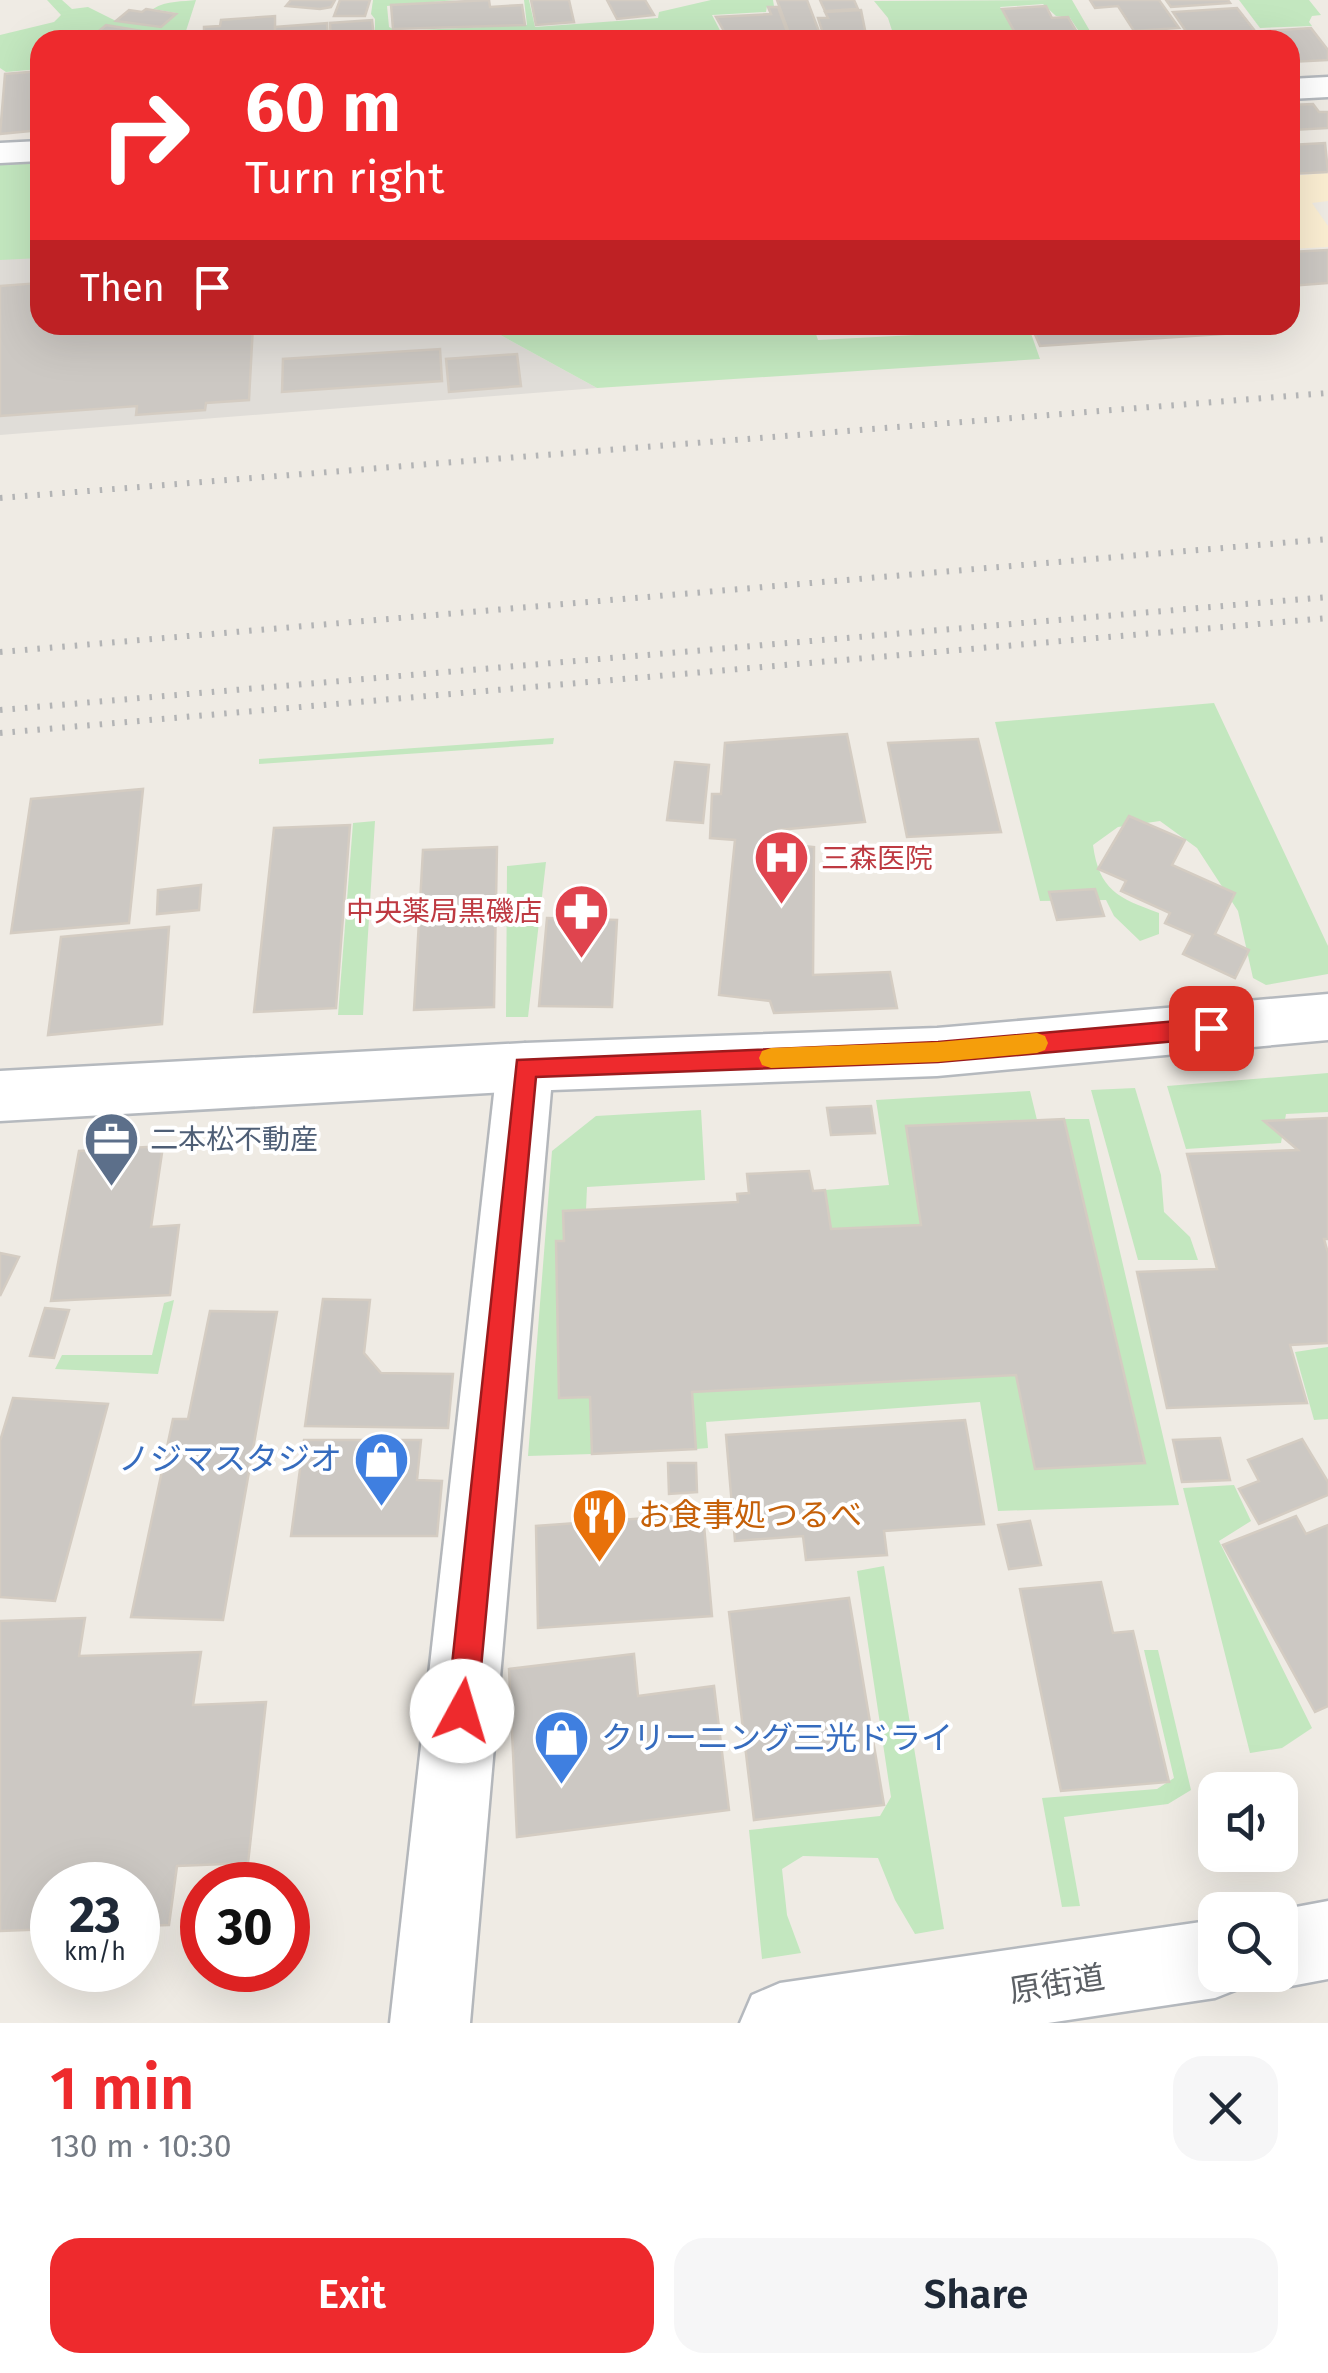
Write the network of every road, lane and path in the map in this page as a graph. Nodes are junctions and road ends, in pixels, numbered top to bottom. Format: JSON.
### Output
{"nodes":[{"id":1,"x":1328,"y":87,"type":"edge"},
{"id":2,"x":1300,"y":88,"type":"edge"},
{"id":3,"x":30,"y":152,"type":"edge"},
{"id":4,"x":0,"y":153,"type":"edge"},
{"id":5,"x":1328,"y":1017,"type":"edge"},
{"id":6,"x":525,"y":1068,"type":"junction"},
{"id":7,"x":0,"y":1096,"type":"edge"},
{"id":8,"x":1328,"y":1940,"type":"edge"},
{"id":9,"x":1298,"y":1945,"type":"edge"},
{"id":10,"x":1198,"y":1962,"type":"edge"},
{"id":11,"x":430,"y":2023,"type":"edge"},
{"id":12,"x":780,"y":2023,"type":"edge"}],
"edges":[{"from":1,"to":2,"type":"street"},
{"from":3,"to":4,"type":"street"},
{"from":5,"to":6,"type":"street"},
{"from":6,"to":7,"type":"street"},
{"from":6,"to":11,"type":"street"},
{"from":8,"to":9,"type":"street"},
{"from":10,"to":12,"type":"street","name":"原街道"}]}
